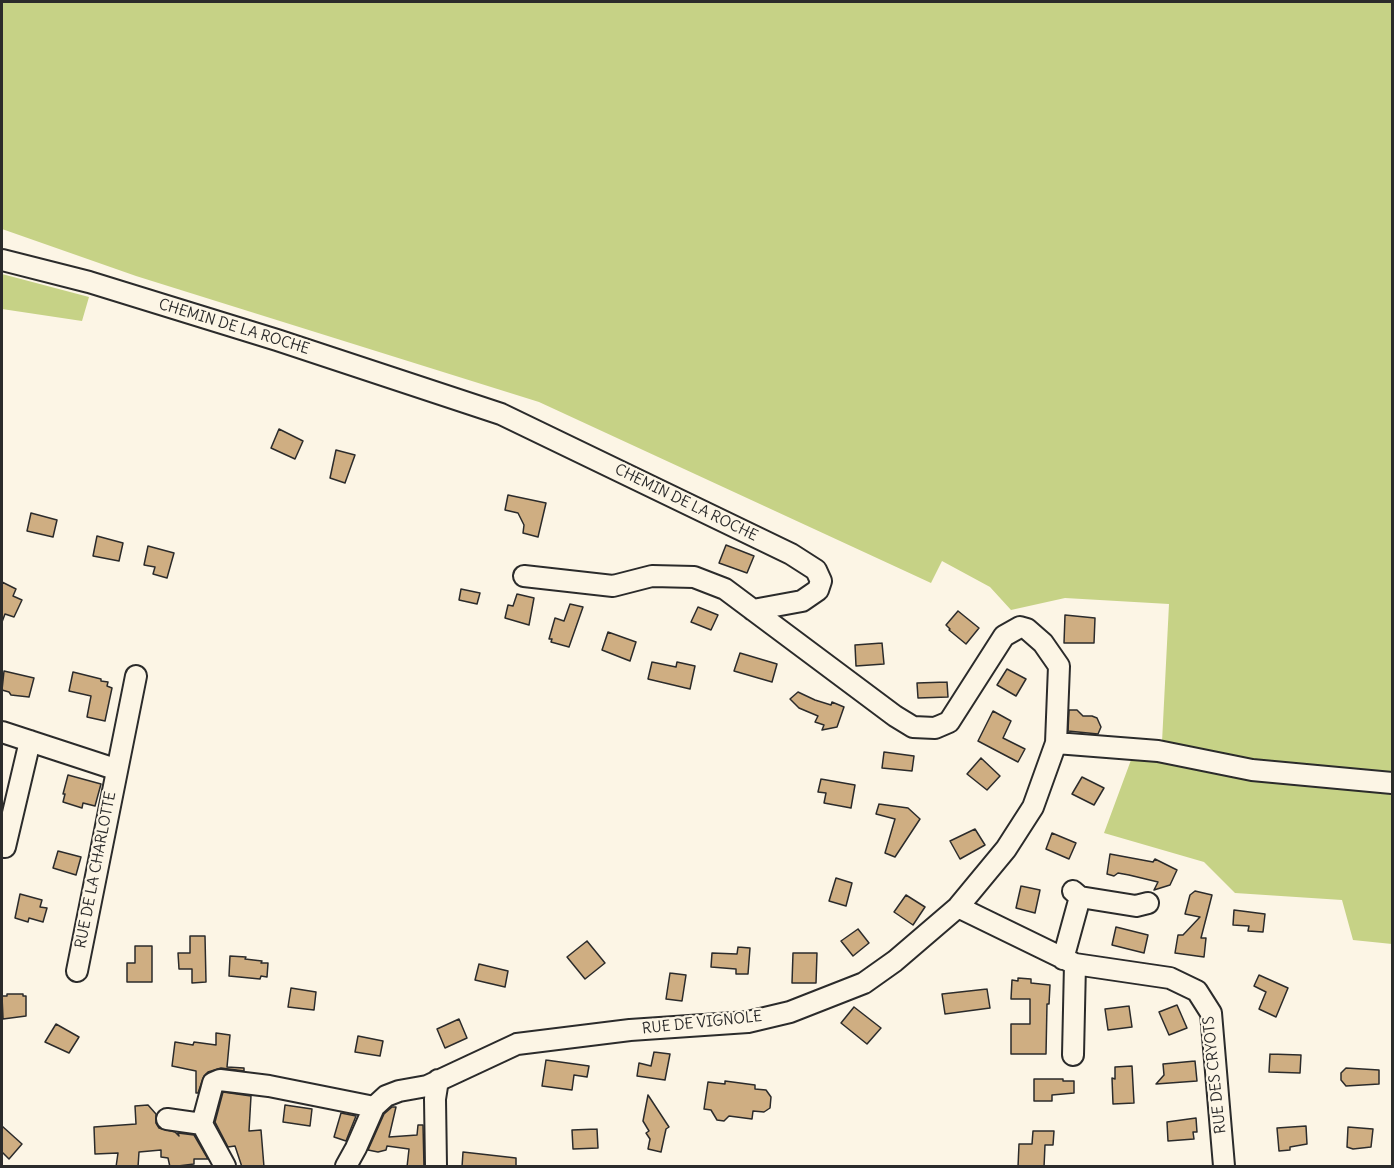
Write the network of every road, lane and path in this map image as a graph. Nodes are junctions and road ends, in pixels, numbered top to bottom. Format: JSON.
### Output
{"nodes":[{"id":1,"x":2,"y":260,"type":"edge"},
{"id":2,"x":524,"y":576,"type":"dead end"},
{"id":3,"x":753,"y":610,"type":"junction"},
{"id":4,"x":136,"y":676,"type":"dead end"},
{"id":5,"x":2,"y":732,"type":"edge"},
{"id":6,"x":30,"y":741,"type":"junction"},
{"id":7,"x":1056,"y":743,"type":"junction"},
{"id":8,"x":115,"y":770,"type":"junction"},
{"id":9,"x":1392,"y":783,"type":"edge"},
{"id":10,"x":5,"y":847,"type":"dead end"},
{"id":11,"x":1148,"y":903,"type":"dead end"},
{"id":12,"x":958,"y":907,"type":"junction"},
{"id":13,"x":1069,"y":962,"type":"junction"},
{"id":14,"x":77,"y":971,"type":"dead end"},
{"id":15,"x":1073,"y":1055,"type":"dead end"},
{"id":16,"x":438,"y":1080,"type":"junction"},
{"id":17,"x":374,"y":1107,"type":"junction"},
{"id":18,"x":167,"y":1119,"type":"dead end"},
{"id":19,"x":202,"y":1124,"type":"junction"},
{"id":20,"x":225,"y":1167,"type":"edge"},
{"id":21,"x":346,"y":1167,"type":"edge"},
{"id":22,"x":436,"y":1167,"type":"edge"},
{"id":23,"x":1224,"y":1167,"type":"edge"}],
"edges":[{"from":1,"to":3,"type":"street","name":"CHEMIN DE LA ROCHE"},
{"from":2,"to":3,"type":"street"},
{"from":3,"to":7,"type":"street"},
{"from":4,"to":8,"type":"street","name":"RUE DE LA CHARLOTTE"},
{"from":5,"to":6,"type":"street"},
{"from":6,"to":8,"type":"street"},
{"from":6,"to":10,"type":"street"},
{"from":7,"to":9,"type":"street"},
{"from":7,"to":12,"type":"street","name":"RUE DE VIGNOLE"},
{"from":8,"to":14,"type":"street","name":"RUE DE LA CHARLOTTE"},
{"from":11,"to":13,"type":"street"},
{"from":12,"to":13,"type":"street","name":"RUE DES CRYOTS"},
{"from":12,"to":16,"type":"street","name":"RUE DE VIGNOLE"},
{"from":13,"to":15,"type":"street"},
{"from":13,"to":23,"type":"street","name":"RUE DES CRYOTS"},
{"from":16,"to":17,"type":"street","name":"RUE DE VIGNOLE"},
{"from":16,"to":22,"type":"street"},
{"from":17,"to":19,"type":"street"},
{"from":17,"to":21,"type":"street"},
{"from":18,"to":19,"type":"street"},
{"from":19,"to":20,"type":"street"}]}
